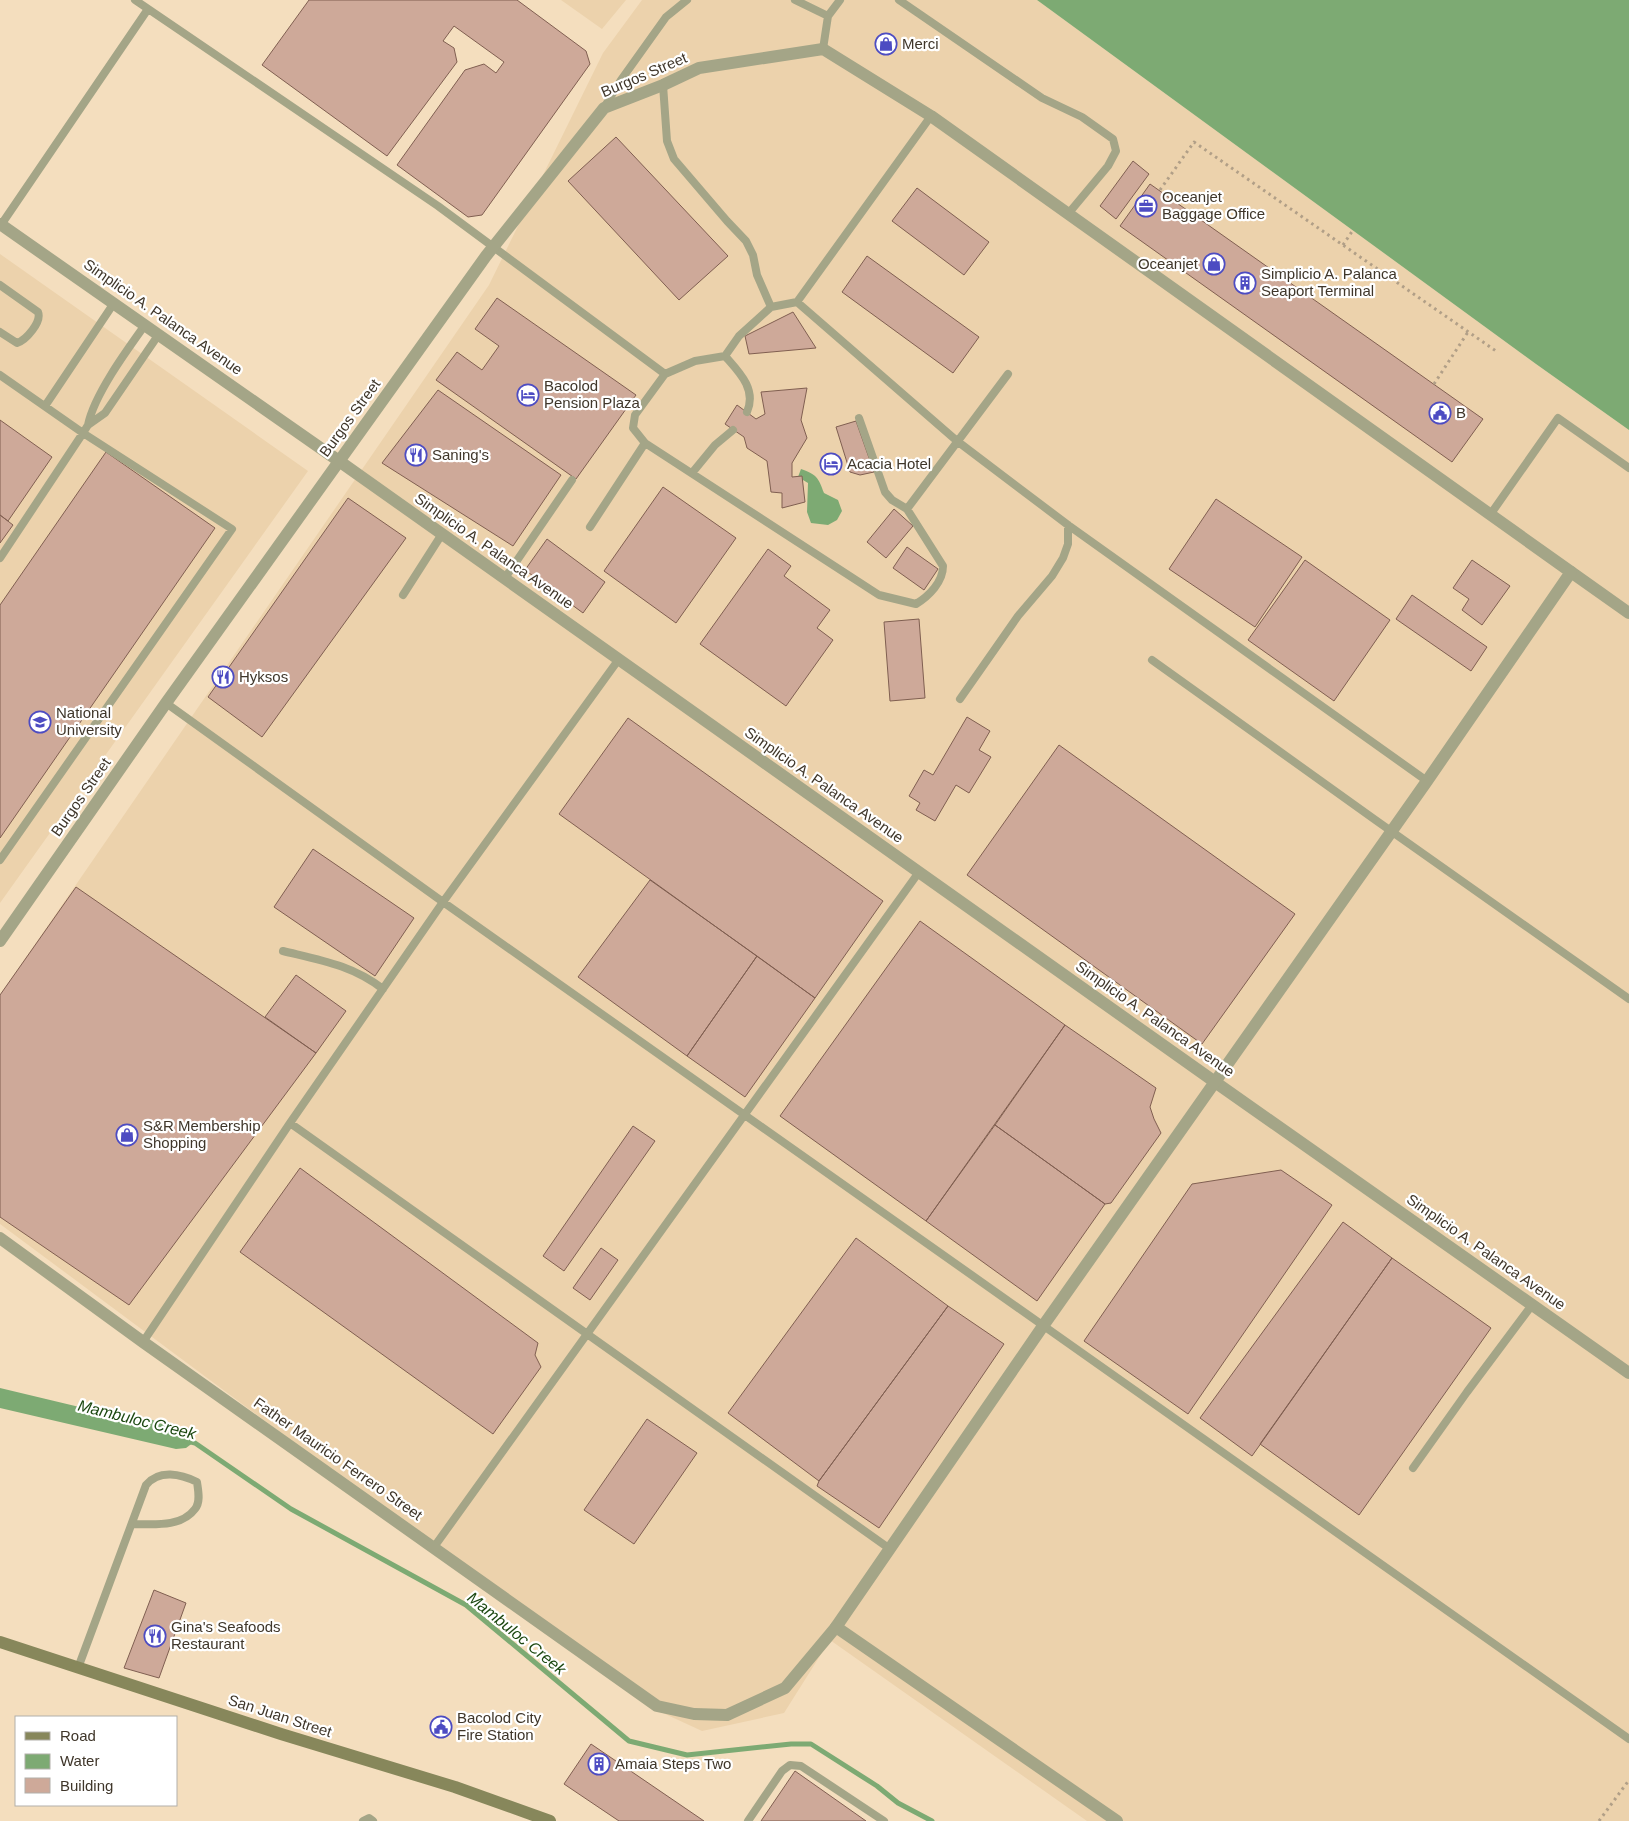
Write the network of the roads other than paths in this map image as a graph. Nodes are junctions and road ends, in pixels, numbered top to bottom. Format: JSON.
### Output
{"nodes":[{"id":1,"x":135,"y":0,"type":"edge"},
{"id":2,"x":687,"y":0,"type":"edge"},
{"id":3,"x":795,"y":0,"type":"edge"},
{"id":4,"x":840,"y":0,"type":"edge"},
{"id":5,"x":899,"y":0,"type":"edge"},
{"id":6,"x":148,"y":9,"type":"junction"},
{"id":7,"x":828,"y":16,"type":"junction"},
{"id":8,"x":824,"y":49,"type":"junction"},
{"id":9,"x":663,"y":85,"type":"junction"},
{"id":10,"x":604,"y":108,"type":"junction"},
{"id":11,"x":931,"y":116,"type":"junction"},
{"id":12,"x":1068,"y":214,"type":"junction"},
{"id":13,"x":0,"y":225,"type":"edge"},
{"id":14,"x":494,"y":246,"type":"junction"},
{"id":15,"x":0,"y":285,"type":"edge"},
{"id":16,"x":797,"y":302,"type":"junction"},
{"id":17,"x":114,"y":303,"type":"junction"},
{"id":18,"x":771,"y":307,"type":"junction"},
{"id":19,"x":145,"y":325,"type":"junction"},
{"id":20,"x":0,"y":332,"type":"edge"},
{"id":21,"x":159,"y":334,"type":"junction"},
{"id":22,"x":725,"y":356,"type":"junction"},
{"id":23,"x":665,"y":374,"type":"junction"},
{"id":24,"x":1008,"y":374,"type":"dead end"},
{"id":25,"x":0,"y":375,"type":"edge"},
{"id":26,"x":45,"y":406,"type":"junction"},
{"id":27,"x":747,"y":412,"type":"dead end"},
{"id":28,"x":859,"y":418,"type":"dead end"},
{"id":29,"x":88,"y":425,"type":"junction"},
{"id":30,"x":733,"y":430,"type":"dead end"},
{"id":31,"x":83,"y":433,"type":"junction"},
{"id":32,"x":957,"y":441,"type":"junction"},
{"id":33,"x":645,"y":443,"type":"junction"},
{"id":34,"x":339,"y":460,"type":"junction"},
{"id":35,"x":1629,"y":468,"type":"edge"},
{"id":36,"x":692,"y":474,"type":"junction"},
{"id":37,"x":572,"y":480,"type":"dead end"},
{"id":38,"x":907,"y":509,"type":"junction"},
{"id":39,"x":1490,"y":514,"type":"junction"},
{"id":40,"x":1068,"y":525,"type":"junction"},
{"id":41,"x":590,"y":527,"type":"dead end"},
{"id":42,"x":442,"y":534,"type":"junction"},
{"id":43,"x":0,"y":558,"type":"edge"},
{"id":44,"x":1571,"y":572,"type":"junction"},
{"id":45,"x":505,"y":578,"type":"junction"},
{"id":46,"x":403,"y":594,"type":"dead end"},
{"id":47,"x":1629,"y":613,"type":"edge"},
{"id":48,"x":619,"y":659,"type":"junction"},
{"id":49,"x":1152,"y":660,"type":"dead end"},
{"id":50,"x":960,"y":699,"type":"dead end"},
{"id":51,"x":166,"y":703,"type":"junction"},
{"id":52,"x":1427,"y":781,"type":"junction"},
{"id":53,"x":1391,"y":832,"type":"junction"},
{"id":54,"x":0,"y":860,"type":"edge"},
{"id":55,"x":919,"y":872,"type":"junction"},
{"id":56,"x":444,"y":902,"type":"junction"},
{"id":57,"x":0,"y":941,"type":"edge"},
{"id":58,"x":283,"y":951,"type":"dead end"},
{"id":59,"x":383,"y":989,"type":"junction"},
{"id":60,"x":1629,"y":998,"type":"edge"},
{"id":61,"x":1215,"y":1082,"type":"junction"},
{"id":62,"x":744,"y":1114,"type":"junction"},
{"id":63,"x":290,"y":1123,"type":"junction"},
{"id":64,"x":0,"y":1238,"type":"edge"},
{"id":65,"x":1532,"y":1305,"type":"junction"},
{"id":66,"x":1043,"y":1326,"type":"junction"},
{"id":67,"x":587,"y":1334,"type":"junction"},
{"id":68,"x":144,"y":1342,"type":"junction"},
{"id":69,"x":1629,"y":1373,"type":"edge"},
{"id":70,"x":1414,"y":1468,"type":"dead end"},
{"id":71,"x":132,"y":1524,"type":"junction"},
{"id":72,"x":434,"y":1547,"type":"junction"},
{"id":73,"x":890,"y":1549,"type":"junction"},
{"id":74,"x":836,"y":1627,"type":"junction"},
{"id":75,"x":0,"y":1642,"type":"edge"},
{"id":76,"x":78,"y":1668,"type":"junction"},
{"id":77,"x":1629,"y":1739,"type":"edge"},
{"id":78,"x":363,"y":1821,"type":"edge"},
{"id":79,"x":373,"y":1821,"type":"edge"},
{"id":80,"x":550,"y":1821,"type":"edge"},
{"id":81,"x":748,"y":1821,"type":"edge"},
{"id":82,"x":884,"y":1821,"type":"edge"},
{"id":83,"x":1118,"y":1821,"type":"edge"}],
"edges":[{"from":1,"to":6,"type":"lane"},
{"from":2,"to":10,"type":"lane"},
{"from":3,"to":7,"type":"lane"},
{"from":4,"to":7,"type":"lane"},
{"from":5,"to":12,"type":"lane"},
{"from":6,"to":13,"type":"lane"},
{"from":6,"to":14,"type":"lane"},
{"from":7,"to":8,"type":"lane"},
{"from":8,"to":9,"type":"street","name":"Burgos Street"},
{"from":8,"to":11,"type":"street"},
{"from":9,"to":10,"type":"street","name":"Burgos Street"},
{"from":9,"to":18,"type":"lane"},
{"from":10,"to":14,"type":"street","name":"Burgos Street"},
{"from":11,"to":12,"type":"street"},
{"from":11,"to":16,"type":"lane"},
{"from":12,"to":39,"type":"street"},
{"from":13,"to":17,"type":"street","name":"Simplicio A. Palanca Avenue"},
{"from":14,"to":23,"type":"lane"},
{"from":14,"to":34,"type":"street","name":"Burgos Street"},
{"from":15,"to":20,"type":"lane"},
{"from":16,"to":18,"type":"lane"},
{"from":16,"to":32,"type":"lane"},
{"from":17,"to":19,"type":"street","name":"Simplicio A. Palanca Avenue"},
{"from":17,"to":26,"type":"lane"},
{"from":18,"to":22,"type":"lane"},
{"from":19,"to":21,"type":"street","name":"Simplicio A. Palanca Avenue"},
{"from":19,"to":29,"type":"lane"},
{"from":21,"to":29,"type":"lane"},
{"from":21,"to":34,"type":"street","name":"Simplicio A. Palanca Avenue"},
{"from":22,"to":23,"type":"lane"},
{"from":22,"to":27,"type":"lane"},
{"from":23,"to":33,"type":"lane"},
{"from":24,"to":32,"type":"lane"},
{"from":25,"to":26,"type":"lane"},
{"from":26,"to":31,"type":"lane"},
{"from":28,"to":38,"type":"lane"},
{"from":29,"to":31,"type":"lane"},
{"from":30,"to":36,"type":"lane"},
{"from":31,"to":43,"type":"lane"},
{"from":31,"to":54,"type":"lane"},
{"from":32,"to":38,"type":"lane"},
{"from":32,"to":40,"type":"lane"},
{"from":33,"to":36,"type":"lane"},
{"from":33,"to":41,"type":"lane"},
{"from":34,"to":42,"type":"street","name":"Simplicio A. Palanca Avenue"},
{"from":34,"to":51,"type":"street","name":"Burgos Street"},
{"from":35,"to":39,"type":"lane"},
{"from":36,"to":38,"type":"lane"},
{"from":37,"to":45,"type":"lane"},
{"from":39,"to":44,"type":"street"},
{"from":40,"to":50,"type":"lane"},
{"from":40,"to":52,"type":"lane"},
{"from":42,"to":45,"type":"street","name":"Simplicio A. Palanca Avenue"},
{"from":42,"to":46,"type":"lane"},
{"from":44,"to":47,"type":"street"},
{"from":44,"to":52,"type":"street"},
{"from":45,"to":48,"type":"street","name":"Simplicio A. Palanca Avenue"},
{"from":48,"to":55,"type":"street","name":"Simplicio A. Palanca Avenue"},
{"from":48,"to":56,"type":"lane"},
{"from":49,"to":53,"type":"lane"},
{"from":51,"to":56,"type":"lane"},
{"from":51,"to":57,"type":"street","name":"Burgos Street"},
{"from":52,"to":53,"type":"street"},
{"from":53,"to":60,"type":"lane"},
{"from":53,"to":61,"type":"street"},
{"from":55,"to":61,"type":"street","name":"Simplicio A. Palanca Avenue"},
{"from":55,"to":62,"type":"lane"},
{"from":56,"to":59,"type":"lane"},
{"from":56,"to":62,"type":"lane"},
{"from":58,"to":59,"type":"lane"},
{"from":59,"to":63,"type":"lane"},
{"from":61,"to":65,"type":"street","name":"Simplicio A. Palanca Avenue"},
{"from":61,"to":66,"type":"street"},
{"from":62,"to":66,"type":"lane"},
{"from":62,"to":67,"type":"lane"},
{"from":63,"to":67,"type":"lane"},
{"from":63,"to":68,"type":"lane"},
{"from":64,"to":68,"type":"street","name":"Father Mauricio Ferrero Street"},
{"from":65,"to":69,"type":"street","name":"Simplicio A. Palanca Avenue"},
{"from":65,"to":70,"type":"lane"},
{"from":66,"to":73,"type":"street"},
{"from":66,"to":77,"type":"lane"},
{"from":67,"to":72,"type":"lane"},
{"from":67,"to":73,"type":"lane"},
{"from":68,"to":72,"type":"street","name":"Father Mauricio Ferrero Street"},
{"from":71,"to":71,"type":"lane"},
{"from":71,"to":76,"type":"lane"},
{"from":72,"to":74,"type":"street","name":"Father Mauricio Ferrero Street"},
{"from":73,"to":74,"type":"street"},
{"from":74,"to":83,"type":"street"},
{"from":75,"to":76,"type":"main road","name":"San Juan Street"},
{"from":76,"to":80,"type":"main road","name":"San Juan Street"},
{"from":78,"to":79,"type":"lane"},
{"from":81,"to":82,"type":"lane"}]}
